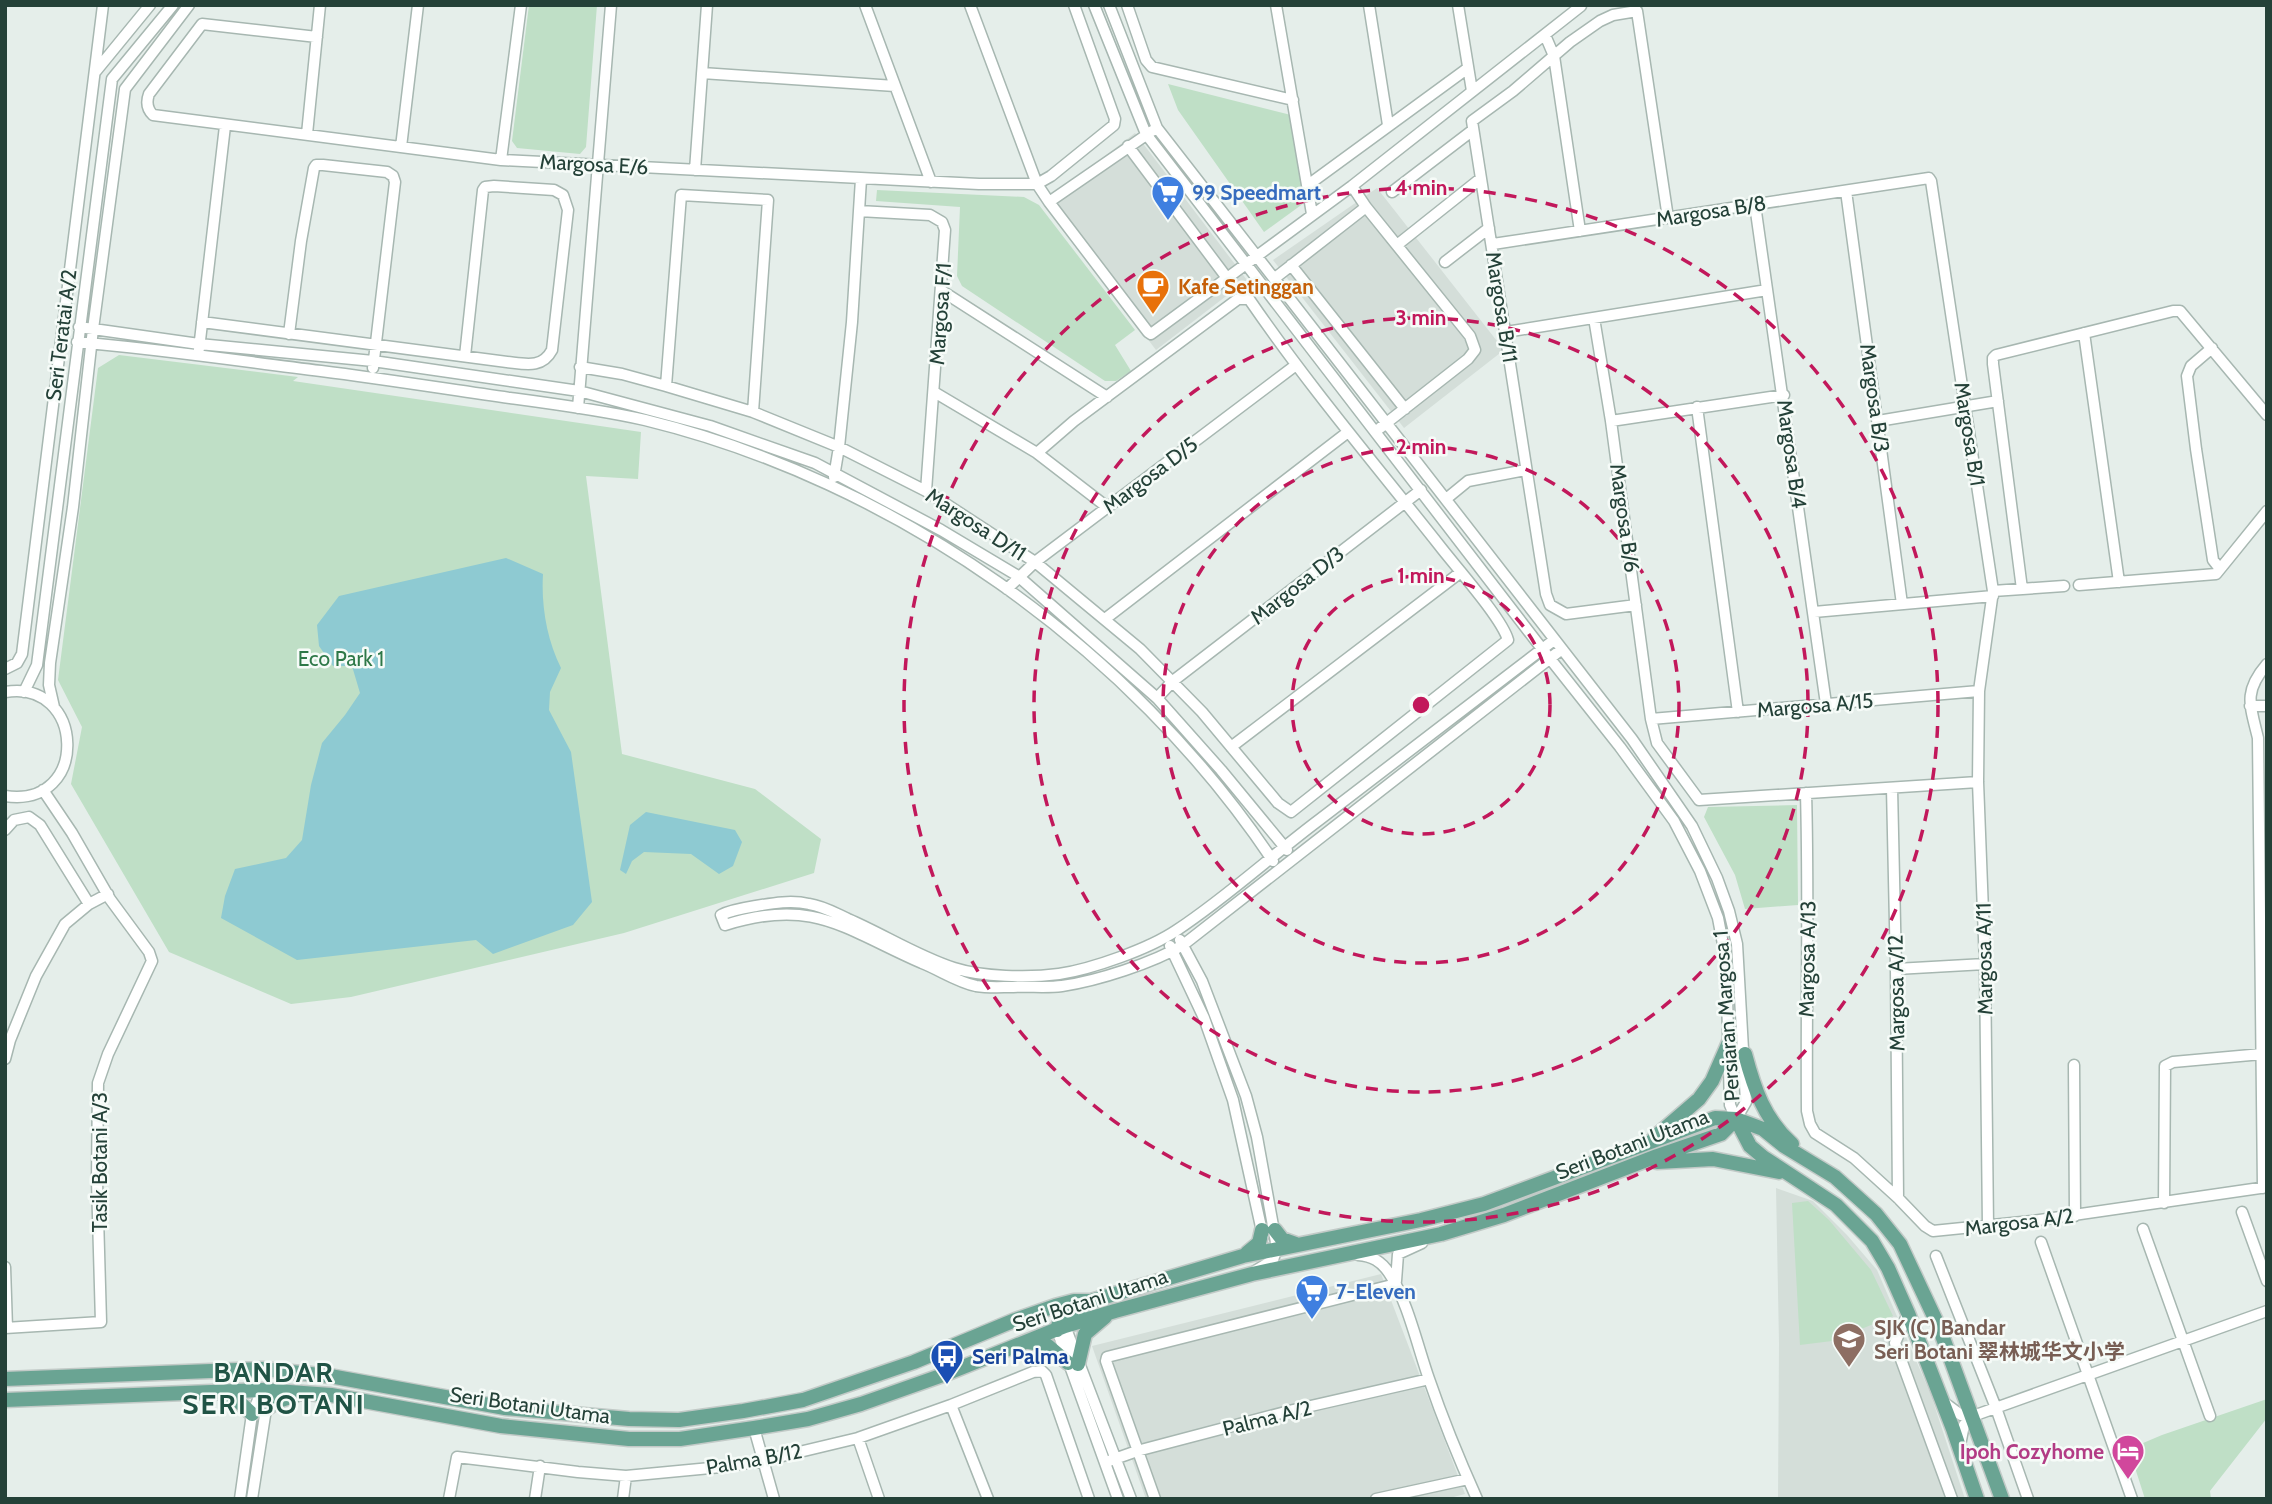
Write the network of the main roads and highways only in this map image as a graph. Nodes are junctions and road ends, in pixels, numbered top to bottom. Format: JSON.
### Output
{"nodes":[{"id":1,"x":1730,"y":1040,"type":"road end"},
{"id":2,"x":1745,"y":1054,"type":"road end"},
{"id":3,"x":1736,"y":1119,"type":"junction"},
{"id":4,"x":1649,"y":1142,"type":"junction"},
{"id":5,"x":1638,"y":1163,"type":"junction"},
{"id":6,"x":1816,"y":1166,"type":"junction"},
{"id":7,"x":1787,"y":1174,"type":"junction"},
{"id":8,"x":1297,"y":1244,"type":"junction"},
{"id":9,"x":1243,"y":1256,"type":"junction"},
{"id":10,"x":1091,"y":1301,"type":"junction"},
{"id":11,"x":1115,"y":1311,"type":"junction"},
{"id":12,"x":1015,"y":1320,"type":"junction"},
{"id":13,"x":1060,"y":1326,"type":"junction"},
{"id":14,"x":1024,"y":1341,"type":"junction"},
{"id":15,"x":243,"y":1369,"type":"junction"},
{"id":16,"x":314,"y":1375,"type":"junction"},
{"id":17,"x":5,"y":1379,"type":"edge"},
{"id":18,"x":262,"y":1390,"type":"junction"},
{"id":19,"x":221,"y":1392,"type":"junction"},
{"id":20,"x":304,"y":1393,"type":"junction"},
{"id":21,"x":5,"y":1400,"type":"edge"},
{"id":22,"x":1977,"y":1499,"type":"edge"},
{"id":23,"x":2002,"y":1499,"type":"edge"}],
"edges":[{"from":1,"to":4,"type":"main road"},
{"from":2,"to":6,"type":"main road"},
{"from":3,"to":4,"type":"main road","name":"Seri Botani Utama"},
{"from":3,"to":5,"type":"main road","name":"Seri Botani Utama"},
{"from":3,"to":6,"type":"main road"},
{"from":3,"to":7,"type":"main road"},
{"from":4,"to":8,"type":"main road","name":"Seri Botani Utama"},
{"from":5,"to":7,"type":"main road"},
{"from":5,"to":11,"type":"main road","name":"Seri Botani Utama"},
{"from":6,"to":23,"type":"main road"},
{"from":7,"to":22,"type":"main road"},
{"from":8,"to":9,"type":"main road","name":"Seri Botani Utama"},
{"from":8,"to":9,"type":"main road"},
{"from":9,"to":10,"type":"main road","name":"Seri Botani Utama"},
{"from":10,"to":12,"type":"main road","name":"Seri Botani Utama"},
{"from":10,"to":13,"type":"main road"},
{"from":11,"to":13,"type":"main road","name":"Seri Botani Utama"},
{"from":11,"to":14,"type":"main road"},
{"from":12,"to":13,"type":"main road"},
{"from":12,"to":16,"type":"main road","name":"Seri Botani Utama"},
{"from":13,"to":14,"type":"main road","name":"Seri Botani Utama"},
{"from":14,"to":20,"type":"main road","name":"Seri Botani Utama"},
{"from":15,"to":16,"type":"main road","name":"Seri Botani Utama"},
{"from":15,"to":17,"type":"main road","name":"Seri Botani Utama"},
{"from":15,"to":18,"type":"main road"},
{"from":16,"to":18,"type":"main road"},
{"from":18,"to":19,"type":"main road","name":"Seri Botani Utama"},
{"from":18,"to":20,"type":"main road","name":"Seri Botani Utama"},
{"from":19,"to":20,"type":"main road"},
{"from":19,"to":21,"type":"main road","name":"Seri Botani Utama"}]}
